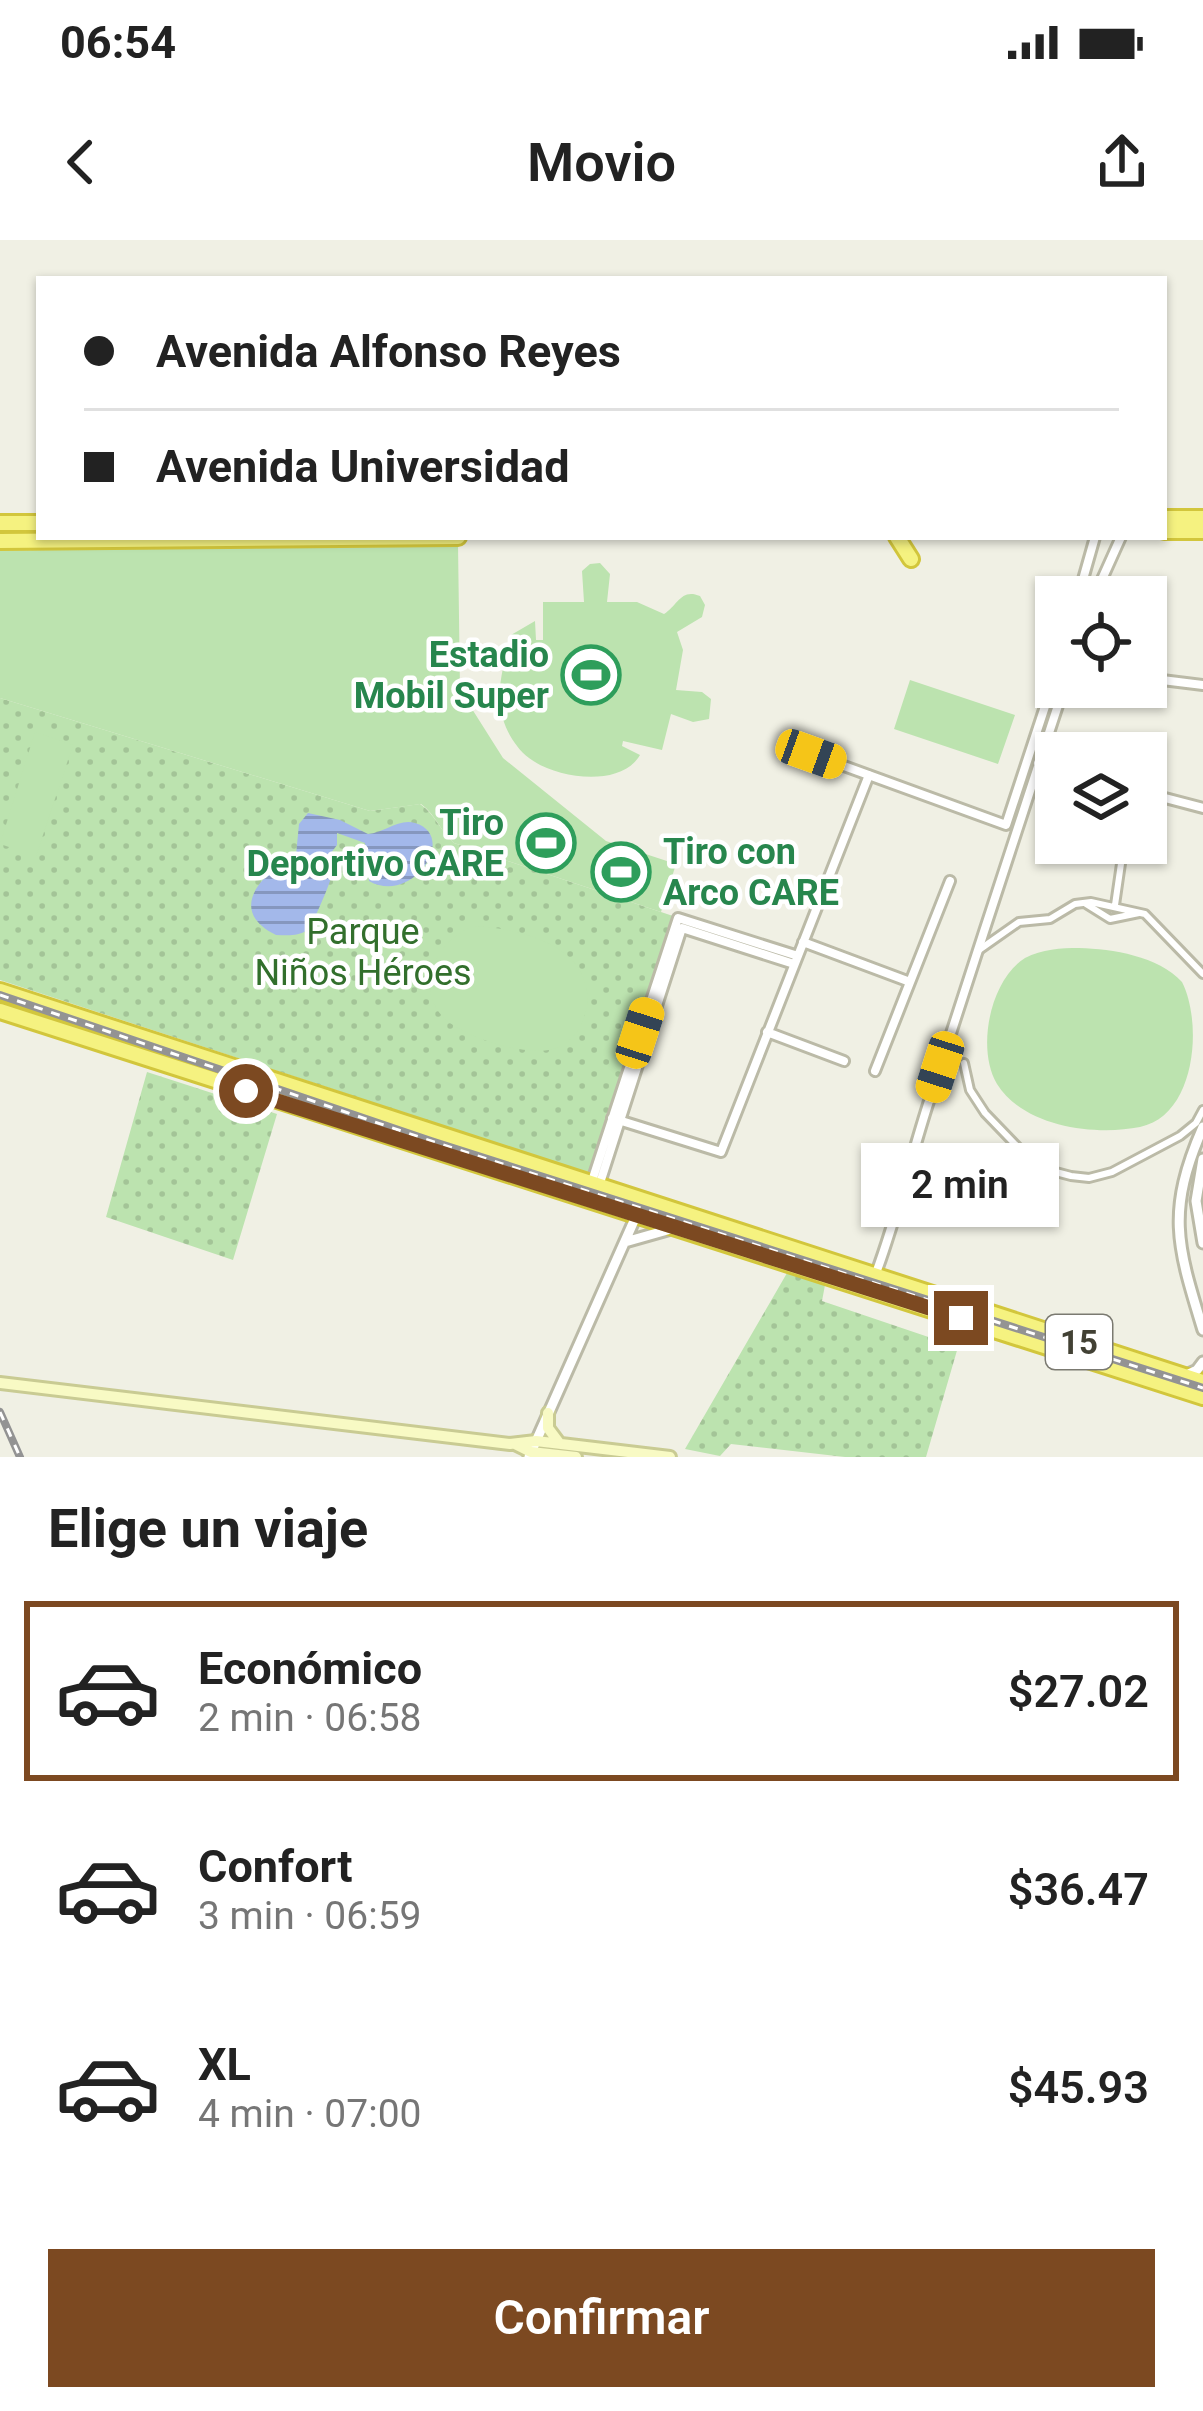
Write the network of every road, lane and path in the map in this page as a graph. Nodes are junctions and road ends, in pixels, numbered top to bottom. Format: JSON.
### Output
{"nodes":[{"id":1,"x":1167,"y":518,"type":"edge"},
{"id":2,"x":1203,"y":518,"type":"edge"},
{"id":3,"x":0,"y":523,"type":"edge"},
{"id":4,"x":36,"y":523,"type":"edge"},
{"id":5,"x":1167,"y":532,"type":"edge"},
{"id":6,"x":1203,"y":534,"type":"edge"},
{"id":7,"x":114,"y":540,"type":"edge"},
{"id":8,"x":899,"y":540,"type":"edge"},
{"id":9,"x":1094,"y":540,"type":"edge"},
{"id":10,"x":1120,"y":540,"type":"edge"},
{"id":11,"x":0,"y":541,"type":"edge"},
{"id":12,"x":911,"y":559,"type":"dead end"},
{"id":13,"x":1084,"y":576,"type":"edge"},
{"id":14,"x":1103,"y":576,"type":"edge"},
{"id":15,"x":1167,"y":680,"type":"edge"},
{"id":16,"x":1203,"y":685,"type":"edge"},
{"id":17,"x":1045,"y":708,"type":"edge"},
{"id":18,"x":811,"y":754,"type":"dead end"},
{"id":19,"x":1035,"y":773,"type":"edge"},
{"id":20,"x":868,"y":775,"type":"junction"},
{"id":21,"x":1167,"y":799,"type":"edge"},
{"id":22,"x":1203,"y":808,"type":"edge"},
{"id":23,"x":1121,"y":864,"type":"edge"},
{"id":24,"x":950,"y":881,"type":"dead end"},
{"id":25,"x":1083,"y":902,"type":"junction"},
{"id":26,"x":1114,"y":905,"type":"junction"},
{"id":27,"x":1140,"y":912,"type":"junction"},
{"id":28,"x":803,"y":942,"type":"junction"},
{"id":29,"x":980,"y":950,"type":"junction"},
{"id":30,"x":796,"y":960,"type":"junction"},
{"id":31,"x":1203,"y":974,"type":"edge"},
{"id":32,"x":910,"y":982,"type":"junction"},
{"id":33,"x":5,"y":990,"type":"edge"},
{"id":34,"x":0,"y":1015,"type":"edge"},
{"id":35,"x":767,"y":1032,"type":"junction"},
{"id":36,"x":69,"y":1034,"type":"junction"},
{"id":37,"x":844,"y":1061,"type":"dead end"},
{"id":38,"x":964,"y":1063,"type":"dead end"},
{"id":39,"x":875,"y":1071,"type":"dead end"},
{"id":40,"x":1203,"y":1110,"type":"edge"},
{"id":41,"x":367,"y":1112,"type":"junction"},
{"id":42,"x":615,"y":1119,"type":"junction"},
{"id":43,"x":1203,"y":1127,"type":"edge"},
{"id":44,"x":388,"y":1135,"type":"junction"},
{"id":45,"x":1203,"y":1159,"type":"edge"},
{"id":46,"x":1183,"y":1178,"type":"junction"},
{"id":47,"x":1198,"y":1180,"type":"junction"},
{"id":48,"x":595,"y":1185,"type":"junction"},
{"id":49,"x":617,"y":1192,"type":"junction"},
{"id":50,"x":644,"y":1217,"type":"junction"},
{"id":51,"x":679,"y":1228,"type":"junction"},
{"id":52,"x":625,"y":1242,"type":"junction"},
{"id":53,"x":1203,"y":1244,"type":"edge"},
{"id":54,"x":875,"y":1277,"type":"junction"},
{"id":55,"x":922,"y":1306,"type":"junction"},
{"id":56,"x":975,"y":1309,"type":"junction"},
{"id":57,"x":1203,"y":1330,"type":"edge"},
{"id":58,"x":1203,"y":1361,"type":"edge"},
{"id":59,"x":1184,"y":1376,"type":"junction"},
{"id":60,"x":1203,"y":1382,"type":"edge"},
{"id":61,"x":0,"y":1383,"type":"edge"},
{"id":62,"x":1203,"y":1396,"type":"edge"},
{"id":63,"x":548,"y":1413,"type":"junction"},
{"id":64,"x":560,"y":1444,"type":"junction"},
{"id":65,"x":532,"y":1450,"type":"edge"},
{"id":66,"x":575,"y":1457,"type":"edge"},
{"id":67,"x":670,"y":1457,"type":"edge"}],
"edges":[{"from":1,"to":2,"type":"highway"},
{"from":3,"to":4,"type":"highway"},
{"from":5,"to":6,"type":"highway"},
{"from":7,"to":11,"type":"highway"},
{"from":8,"to":12,"type":"highway"},
{"from":9,"to":13,"type":"street"},
{"from":10,"to":14,"type":"street"},
{"from":15,"to":16,"type":"street"},
{"from":17,"to":20,"type":"street"},
{"from":18,"to":20,"type":"street"},
{"from":19,"to":29,"type":"street"},
{"from":20,"to":28,"type":"street"},
{"from":21,"to":22,"type":"street"},
{"from":23,"to":26,"type":"street"},
{"from":24,"to":32,"type":"street"},
{"from":25,"to":26,"type":"street"},
{"from":25,"to":27,"type":"street"},
{"from":25,"to":29,"type":"street"},
{"from":26,"to":27,"type":"street"},
{"from":27,"to":31,"type":"street"},
{"from":28,"to":30,"type":"street"},
{"from":28,"to":32,"type":"street"},
{"from":29,"to":54,"type":"street"},
{"from":30,"to":35,"type":"street"},
{"from":30,"to":42,"type":"street"},
{"from":32,"to":39,"type":"street"},
{"from":33,"to":41,"type":"highway","number":"15"},
{"from":34,"to":36,"type":"highway","number":"15"},
{"from":34,"to":36,"type":"highway"},
{"from":35,"to":37,"type":"street"},
{"from":35,"to":42,"type":"street"},
{"from":36,"to":44,"type":"highway","number":"15"},
{"from":38,"to":40,"type":"street"},
{"from":41,"to":44,"type":"highway"},
{"from":41,"to":48,"type":"highway","number":"15"},
{"from":42,"to":48,"type":"street"},
{"from":43,"to":46,"type":"street"},
{"from":44,"to":50,"type":"highway","number":"15"},
{"from":45,"to":47,"type":"street"},
{"from":46,"to":47,"type":"street"},
{"from":46,"to":57,"type":"street"},
{"from":47,"to":53,"type":"street"},
{"from":48,"to":49,"type":"highway","number":"15"},
{"from":49,"to":50,"type":"highway"},
{"from":49,"to":54,"type":"highway","number":"15"},
{"from":50,"to":51,"type":"highway","number":"15"},
{"from":50,"to":52,"type":"street"},
{"from":51,"to":52,"type":"street"},
{"from":51,"to":55,"type":"highway","number":"15"},
{"from":52,"to":63,"type":"street"},
{"from":54,"to":56,"type":"highway","number":"15"},
{"from":55,"to":56,"type":"highway"},
{"from":55,"to":62,"type":"highway","number":"15"},
{"from":56,"to":59,"type":"highway","number":"15"},
{"from":58,"to":59,"type":"street"},
{"from":59,"to":60,"type":"highway","number":"15"},
{"from":61,"to":65,"type":"main road"},
{"from":63,"to":64,"type":"main road"},
{"from":63,"to":65,"type":"street"},
{"from":64,"to":65,"type":"main road"},
{"from":64,"to":67,"type":"main road"},
{"from":65,"to":66,"type":"main road"}]}
